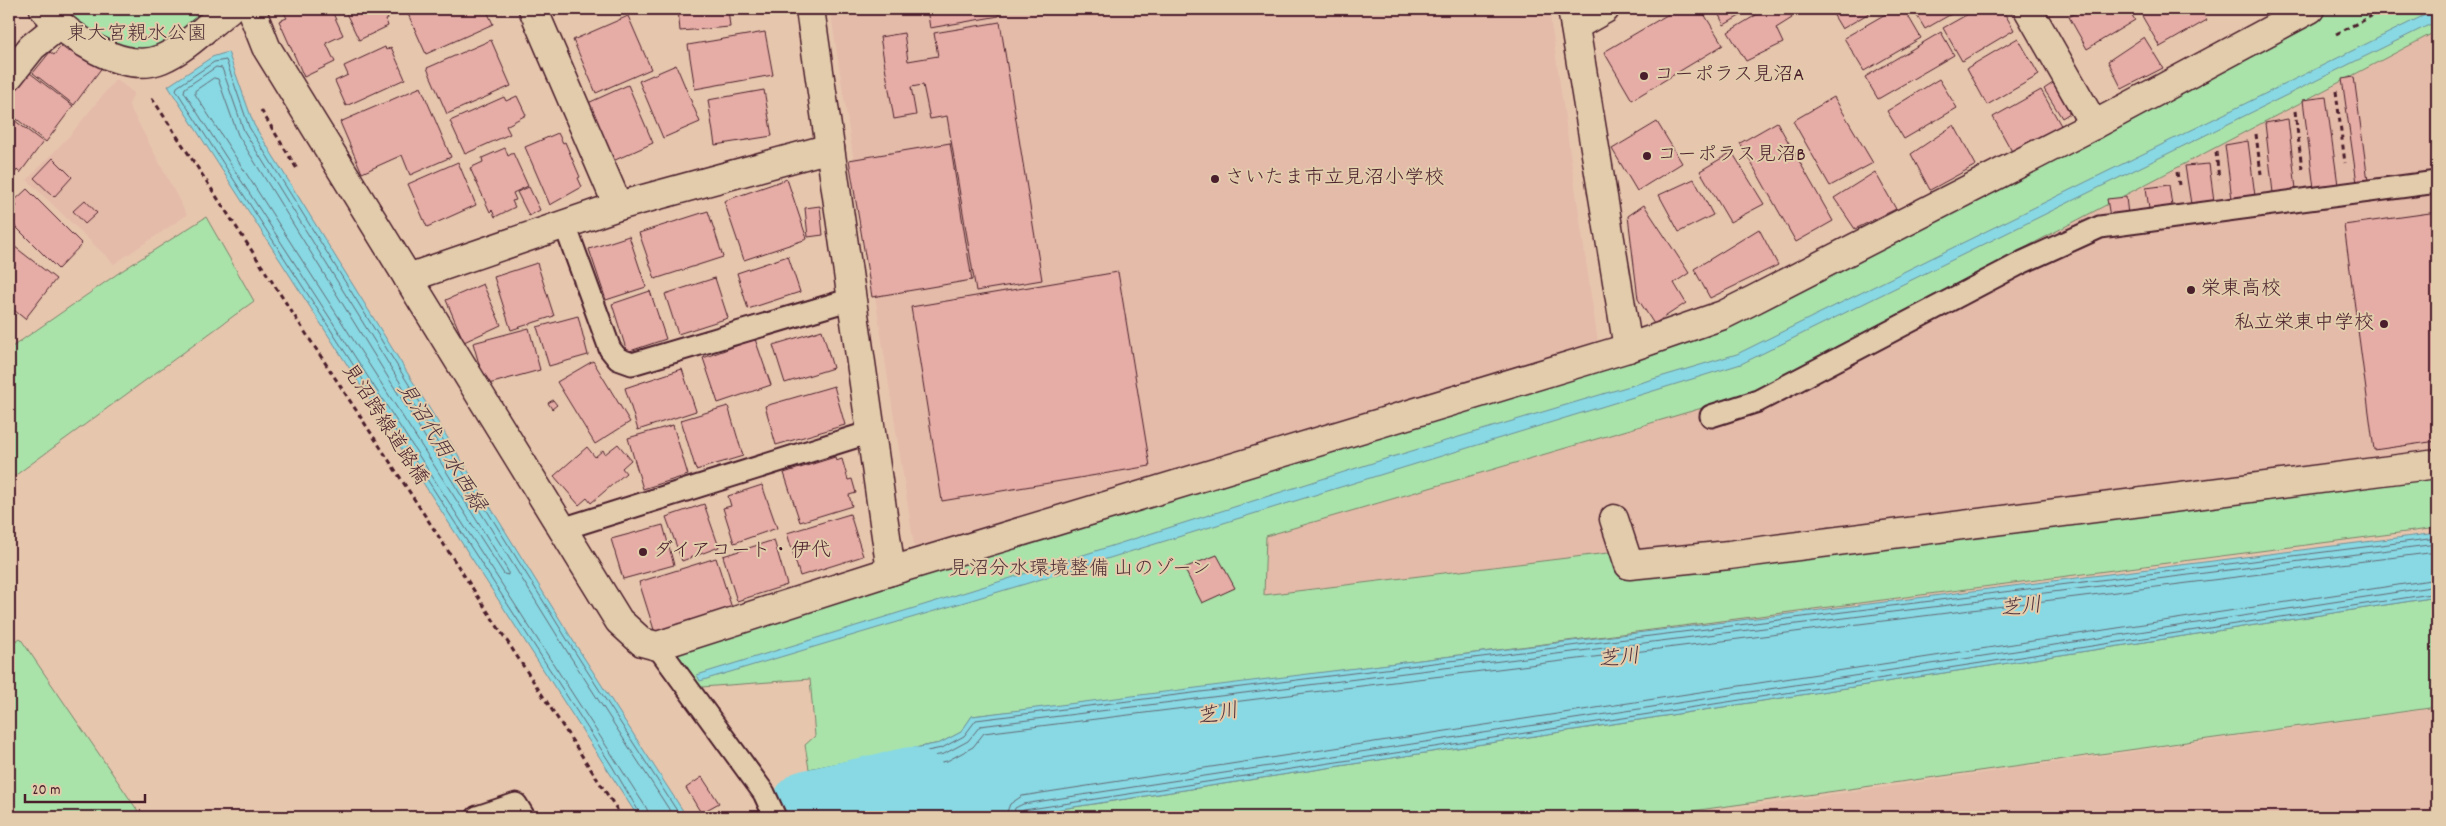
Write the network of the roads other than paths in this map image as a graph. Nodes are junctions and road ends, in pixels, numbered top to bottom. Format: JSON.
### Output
{"nodes":[{"id":1,"x":251,"y":9,"type":"edge"},
{"id":2,"x":533,"y":9,"type":"edge"},
{"id":3,"x":810,"y":9,"type":"edge"},
{"id":4,"x":1605,"y":9,"type":"edge"},
{"id":5,"x":2028,"y":9,"type":"edge"},
{"id":6,"x":2310,"y":9,"type":"edge"},
{"id":7,"x":221,"y":15,"type":"edge"},
{"id":8,"x":51,"y":17,"type":"edge"},
{"id":9,"x":1573,"y":18,"type":"edge"},
{"id":10,"x":9,"y":76,"type":"edge"},
{"id":11,"x":2094,"y":125,"type":"junction"},
{"id":12,"x":830,"y":148,"type":"junction"},
{"id":13,"x":2437,"y":182,"type":"edge"},
{"id":14,"x":618,"y":206,"type":"junction"},
{"id":15,"x":565,"y":225,"type":"junction"},
{"id":16,"x":408,"y":278,"type":"junction"},
{"id":17,"x":852,"y":299,"type":"junction"},
{"id":18,"x":1628,"y":348,"type":"junction"},
{"id":19,"x":1711,"y":416,"type":"dead end"},
{"id":20,"x":870,"y":432,"type":"junction"},
{"id":21,"x":2437,"y":464,"type":"edge"},
{"id":22,"x":1614,"y":519,"type":"dead end"},
{"id":23,"x":562,"y":529,"type":"junction"},
{"id":24,"x":891,"y":571,"type":"junction"},
{"id":25,"x":657,"y":646,"type":"junction"},
{"id":26,"x":477,"y":817,"type":"edge"},
{"id":27,"x":524,"y":817,"type":"edge"},
{"id":28,"x":775,"y":817,"type":"edge"}],
"edges":[{"from":1,"to":16,"type":"street"},
{"from":2,"to":14,"type":"street"},
{"from":3,"to":12,"type":"street"},
{"from":4,"to":9,"type":"street"},
{"from":5,"to":11,"type":"street"},
{"from":6,"to":11,"type":"street"},
{"from":7,"to":8,"type":"street"},
{"from":8,"to":10,"type":"street"},
{"from":9,"to":18,"type":"street"},
{"from":11,"to":18,"type":"street"},
{"from":12,"to":14,"type":"street"},
{"from":12,"to":17,"type":"street"},
{"from":13,"to":19,"type":"lane"},
{"from":14,"to":15,"type":"street"},
{"from":15,"to":16,"type":"street"},
{"from":15,"to":17,"type":"lane"},
{"from":16,"to":23,"type":"street"},
{"from":17,"to":20,"type":"street"},
{"from":18,"to":24,"type":"street"},
{"from":20,"to":23,"type":"lane"},
{"from":20,"to":24,"type":"street"},
{"from":21,"to":22,"type":"street"},
{"from":23,"to":25,"type":"street"},
{"from":24,"to":25,"type":"street"},
{"from":25,"to":28,"type":"lane"},
{"from":26,"to":27,"type":"lane"}]}
